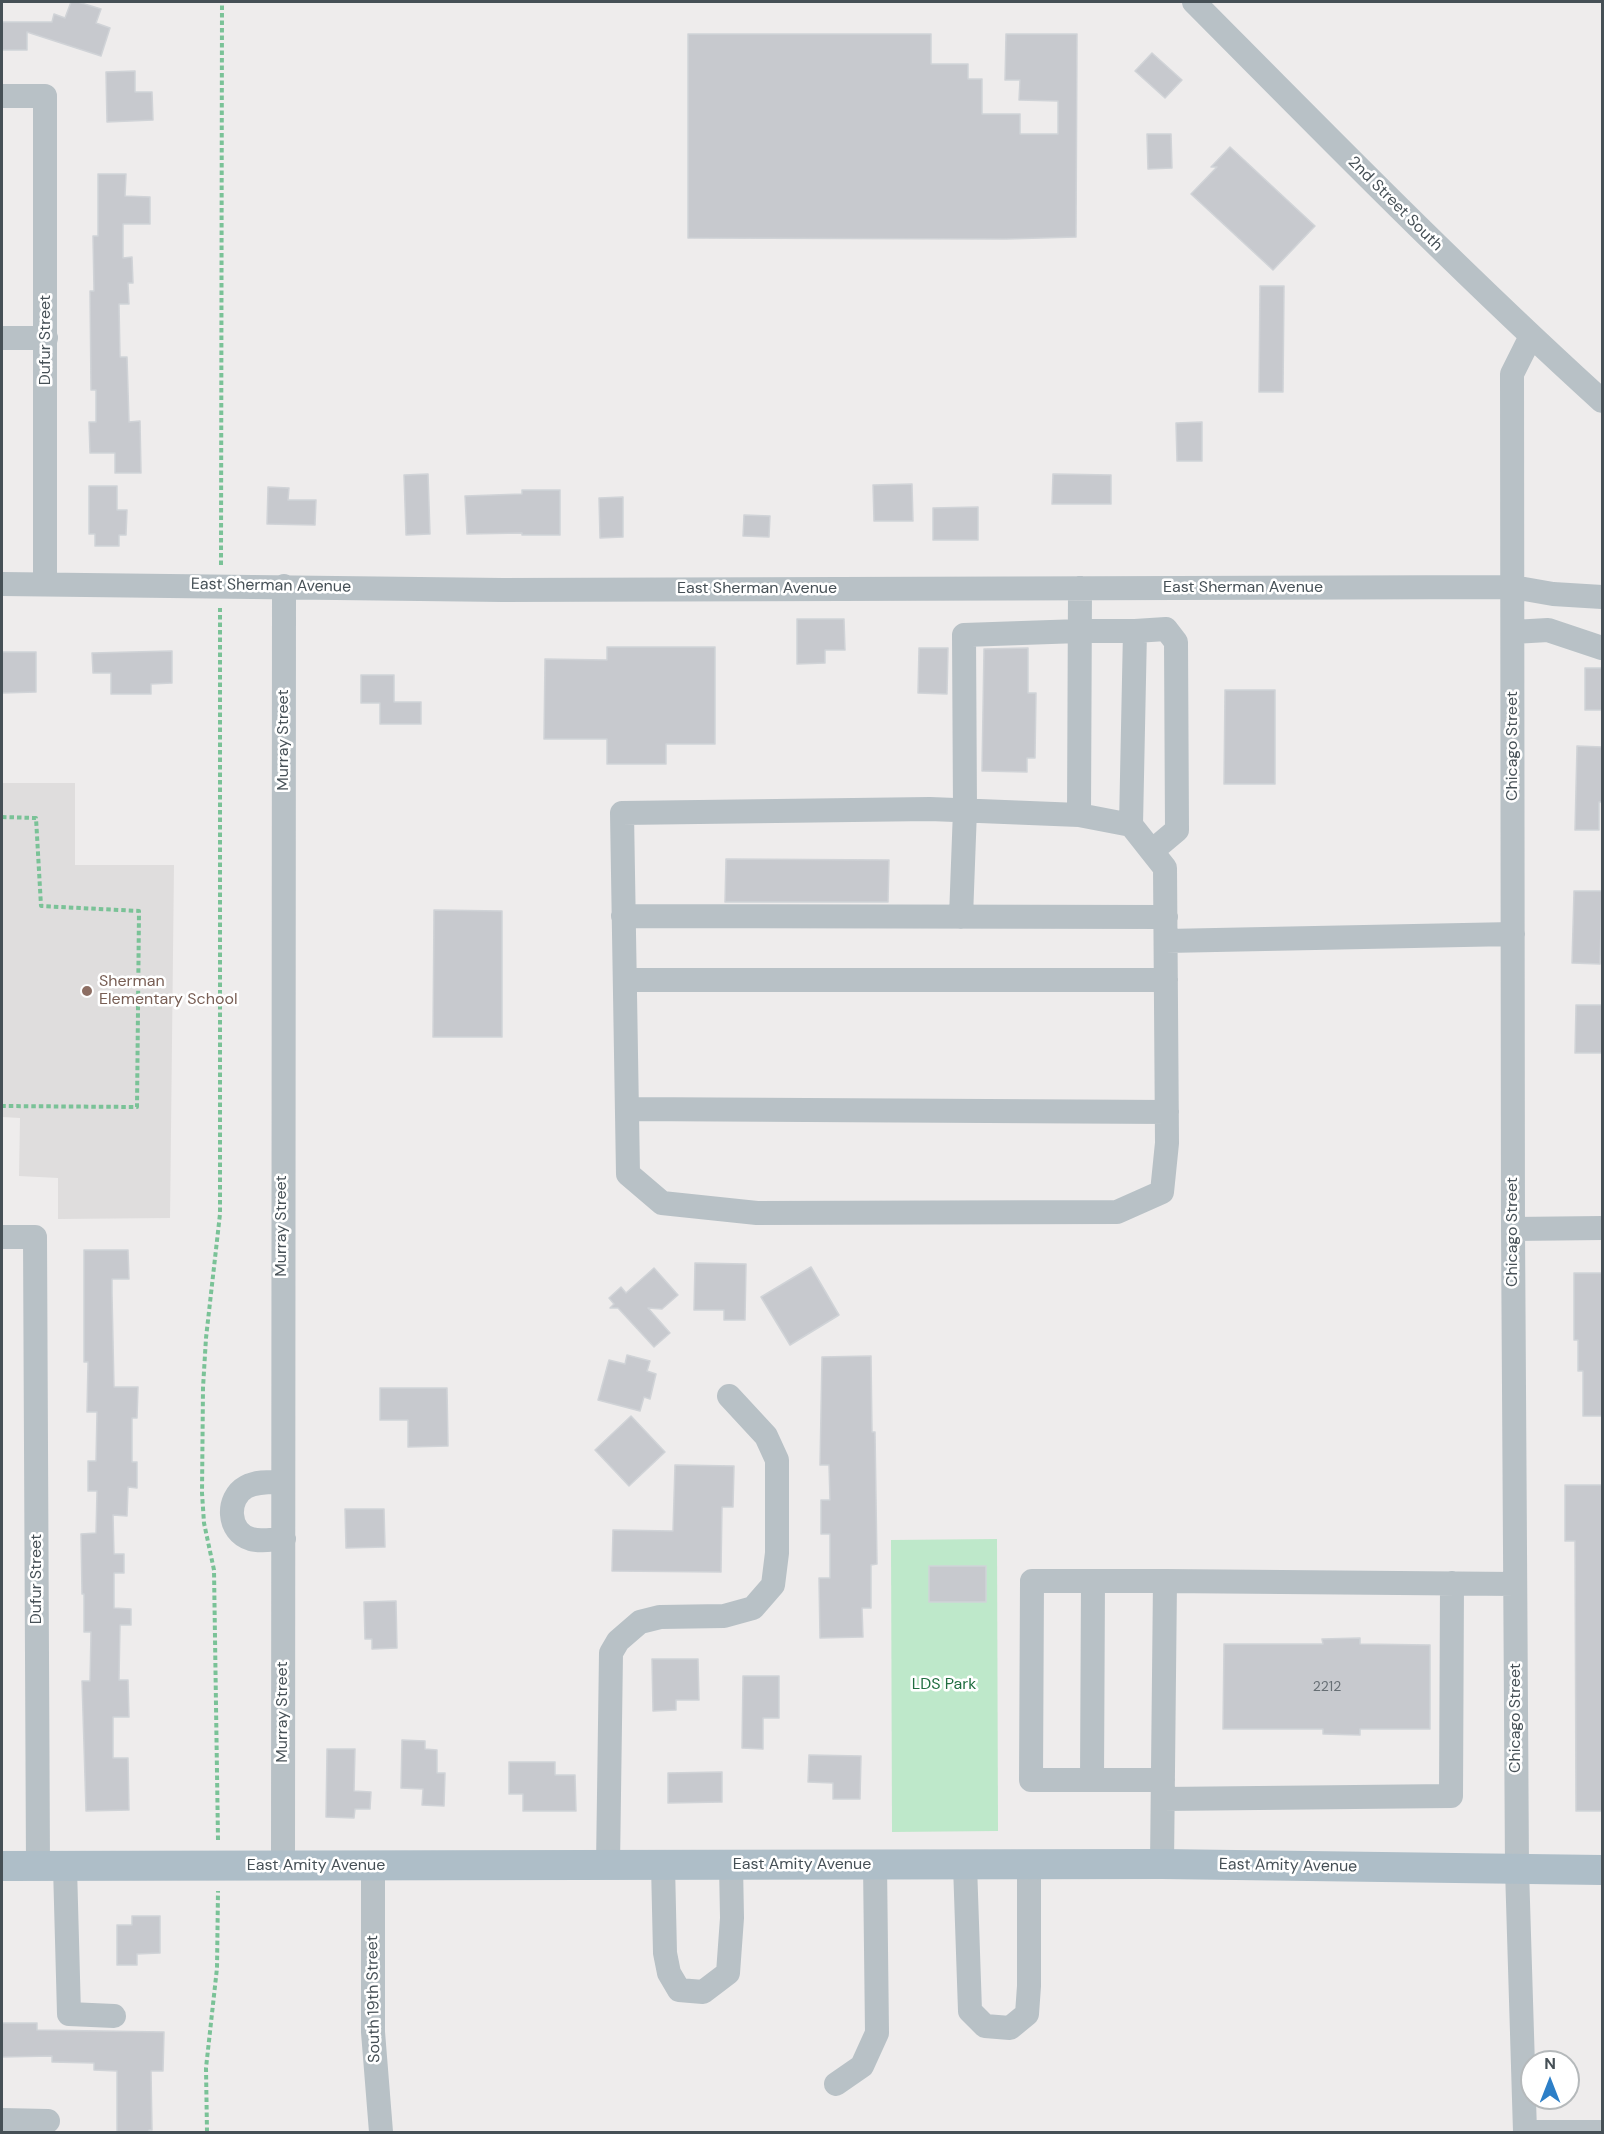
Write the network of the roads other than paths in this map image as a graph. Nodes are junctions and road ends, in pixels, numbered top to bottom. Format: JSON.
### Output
{"nodes":[{"id":1,"x":1194,"y":2,"type":"edge"},
{"id":2,"x":2,"y":96,"type":"edge"},
{"id":3,"x":1531,"y":336,"type":"junction"},
{"id":4,"x":2,"y":338,"type":"edge"},
{"id":5,"x":46,"y":338,"type":"junction"},
{"id":6,"x":1602,"y":401,"type":"edge"},
{"id":7,"x":2,"y":584,"type":"edge"},
{"id":8,"x":45,"y":584,"type":"junction"},
{"id":9,"x":284,"y":586,"type":"junction"},
{"id":10,"x":1513,"y":586,"type":"junction"},
{"id":11,"x":1080,"y":588,"type":"junction"},
{"id":12,"x":1602,"y":597,"type":"edge"},
{"id":13,"x":1080,"y":630,"type":"junction"},
{"id":14,"x":1135,"y":630,"type":"junction"},
{"id":15,"x":1513,"y":632,"type":"junction"},
{"id":16,"x":1602,"y":648,"type":"edge"},
{"id":17,"x":965,"y":810,"type":"junction"},
{"id":18,"x":1079,"y":815,"type":"junction"},
{"id":19,"x":1131,"y":825,"type":"junction"},
{"id":20,"x":1152,"y":851,"type":"junction"},
{"id":21,"x":623,"y":916,"type":"junction"},
{"id":22,"x":961,"y":917,"type":"junction"},
{"id":23,"x":1166,"y":917,"type":"junction"},
{"id":24,"x":1513,"y":934,"type":"junction"},
{"id":25,"x":1166,"y":941,"type":"junction"},
{"id":26,"x":625,"y":980,"type":"junction"},
{"id":27,"x":1166,"y":980,"type":"junction"},
{"id":28,"x":627,"y":1109,"type":"junction"},
{"id":29,"x":1167,"y":1112,"type":"junction"},
{"id":30,"x":1513,"y":1228,"type":"junction"},
{"id":31,"x":1602,"y":1228,"type":"edge"},
{"id":32,"x":2,"y":1237,"type":"edge"},
{"id":33,"x":729,"y":1396,"type":"dead end"},
{"id":34,"x":283,"y":1482,"type":"junction"},
{"id":35,"x":284,"y":1539,"type":"junction"},
{"id":36,"x":1093,"y":1581,"type":"junction"},
{"id":37,"x":1165,"y":1581,"type":"junction"},
{"id":38,"x":1452,"y":1583,"type":"junction"},
{"id":39,"x":1515,"y":1584,"type":"junction"},
{"id":40,"x":1092,"y":1780,"type":"junction"},
{"id":41,"x":1163,"y":1790,"type":"junction"},
{"id":42,"x":608,"y":1864,"type":"junction"},
{"id":43,"x":875,"y":1864,"type":"junction"},
{"id":44,"x":965,"y":1864,"type":"junction"},
{"id":45,"x":1029,"y":1864,"type":"junction"},
{"id":46,"x":1162,"y":1864,"type":"junction"},
{"id":47,"x":663,"y":1865,"type":"junction"},
{"id":48,"x":731,"y":1865,"type":"junction"},
{"id":49,"x":2,"y":1866,"type":"edge"},
{"id":50,"x":52,"y":1866,"type":"junction"},
{"id":51,"x":283,"y":1866,"type":"junction"},
{"id":52,"x":373,"y":1866,"type":"junction"},
{"id":53,"x":1517,"y":1869,"type":"junction"},
{"id":54,"x":1602,"y":1870,"type":"edge"},
{"id":55,"x":114,"y":2016,"type":"dead end"},
{"id":56,"x":836,"y":2084,"type":"dead end"},
{"id":57,"x":2,"y":2120,"type":"edge"},
{"id":58,"x":48,"y":2121,"type":"dead end"},
{"id":59,"x":1525,"y":2132,"type":"edge"},
{"id":60,"x":1602,"y":2132,"type":"edge"},
{"id":61,"x":381,"y":2133,"type":"edge"}],
"edges":[{"from":1,"to":3,"type":"street","name":"2nd Street South"},
{"from":2,"to":5,"type":"street","name":"Dufur Street"},
{"from":3,"to":6,"type":"street","name":"2nd Street South"},
{"from":3,"to":10,"type":"street","name":"Chicago Street"},
{"from":4,"to":5,"type":"street"},
{"from":5,"to":8,"type":"street","name":"Dufur Street"},
{"from":7,"to":8,"type":"street","name":"East Sherman Avenue"},
{"from":8,"to":9,"type":"street","name":"East Sherman Avenue"},
{"from":9,"to":11,"type":"street","name":"East Sherman Avenue"},
{"from":9,"to":34,"type":"street","name":"Murray Street"},
{"from":10,"to":11,"type":"street","name":"East Sherman Avenue"},
{"from":10,"to":12,"type":"street","name":"East Sherman Avenue"},
{"from":10,"to":15,"type":"street","name":"Chicago Street"},
{"from":11,"to":13,"type":"street"},
{"from":13,"to":14,"type":"street"},
{"from":13,"to":17,"type":"street"},
{"from":13,"to":18,"type":"street"},
{"from":14,"to":19,"type":"street"},
{"from":14,"to":20,"type":"street"},
{"from":15,"to":16,"type":"street"},
{"from":15,"to":24,"type":"street","name":"Chicago Street"},
{"from":17,"to":18,"type":"street"},
{"from":17,"to":21,"type":"street"},
{"from":17,"to":22,"type":"street"},
{"from":18,"to":19,"type":"street"},
{"from":19,"to":20,"type":"street"},
{"from":20,"to":23,"type":"street"},
{"from":21,"to":22,"type":"street"},
{"from":21,"to":26,"type":"street"},
{"from":22,"to":23,"type":"street"},
{"from":23,"to":25,"type":"street"},
{"from":24,"to":25,"type":"street"},
{"from":24,"to":30,"type":"street","name":"Chicago Street"},
{"from":25,"to":27,"type":"street"},
{"from":26,"to":27,"type":"street"},
{"from":26,"to":28,"type":"street"},
{"from":27,"to":29,"type":"street"},
{"from":28,"to":29,"type":"street"},
{"from":28,"to":29,"type":"street"},
{"from":30,"to":31,"type":"street"},
{"from":30,"to":39,"type":"street","name":"Chicago Street"},
{"from":32,"to":50,"type":"street","name":"Dufur Street"},
{"from":33,"to":42,"type":"street"},
{"from":34,"to":35,"type":"street","name":"Murray Street"},
{"from":34,"to":35,"type":"street"},
{"from":35,"to":51,"type":"street","name":"Murray Street"},
{"from":36,"to":37,"type":"street"},
{"from":36,"to":40,"type":"street"},
{"from":36,"to":40,"type":"street"},
{"from":37,"to":38,"type":"street"},
{"from":37,"to":41,"type":"street"},
{"from":38,"to":39,"type":"street"},
{"from":38,"to":41,"type":"street"},
{"from":39,"to":53,"type":"street","name":"Chicago Street"},
{"from":40,"to":41,"type":"street"},
{"from":41,"to":46,"type":"street"},
{"from":42,"to":47,"type":"main road","name":"East Amity Avenue"},
{"from":42,"to":52,"type":"main road","name":"East Amity Avenue"},
{"from":43,"to":44,"type":"main road","name":"East Amity Avenue"},
{"from":43,"to":48,"type":"main road","name":"East Amity Avenue"},
{"from":43,"to":56,"type":"street"},
{"from":44,"to":45,"type":"main road","name":"East Amity Avenue"},
{"from":44,"to":45,"type":"street"},
{"from":45,"to":46,"type":"main road","name":"East Amity Avenue"},
{"from":46,"to":53,"type":"main road","name":"East Amity Avenue"},
{"from":47,"to":48,"type":"main road","name":"East Amity Avenue"},
{"from":47,"to":48,"type":"street"},
{"from":49,"to":50,"type":"main road","name":"East Amity Avenue"},
{"from":50,"to":51,"type":"main road","name":"East Amity Avenue"},
{"from":50,"to":55,"type":"street","name":"Dufur Street"},
{"from":51,"to":52,"type":"main road","name":"East Amity Avenue"},
{"from":52,"to":61,"type":"street","name":"South 19th Street"},
{"from":53,"to":54,"type":"main road","name":"East Amity Avenue"},
{"from":53,"to":59,"type":"street","name":"Chicago Street"},
{"from":57,"to":58,"type":"street"},
{"from":59,"to":60,"type":"street"}]}
